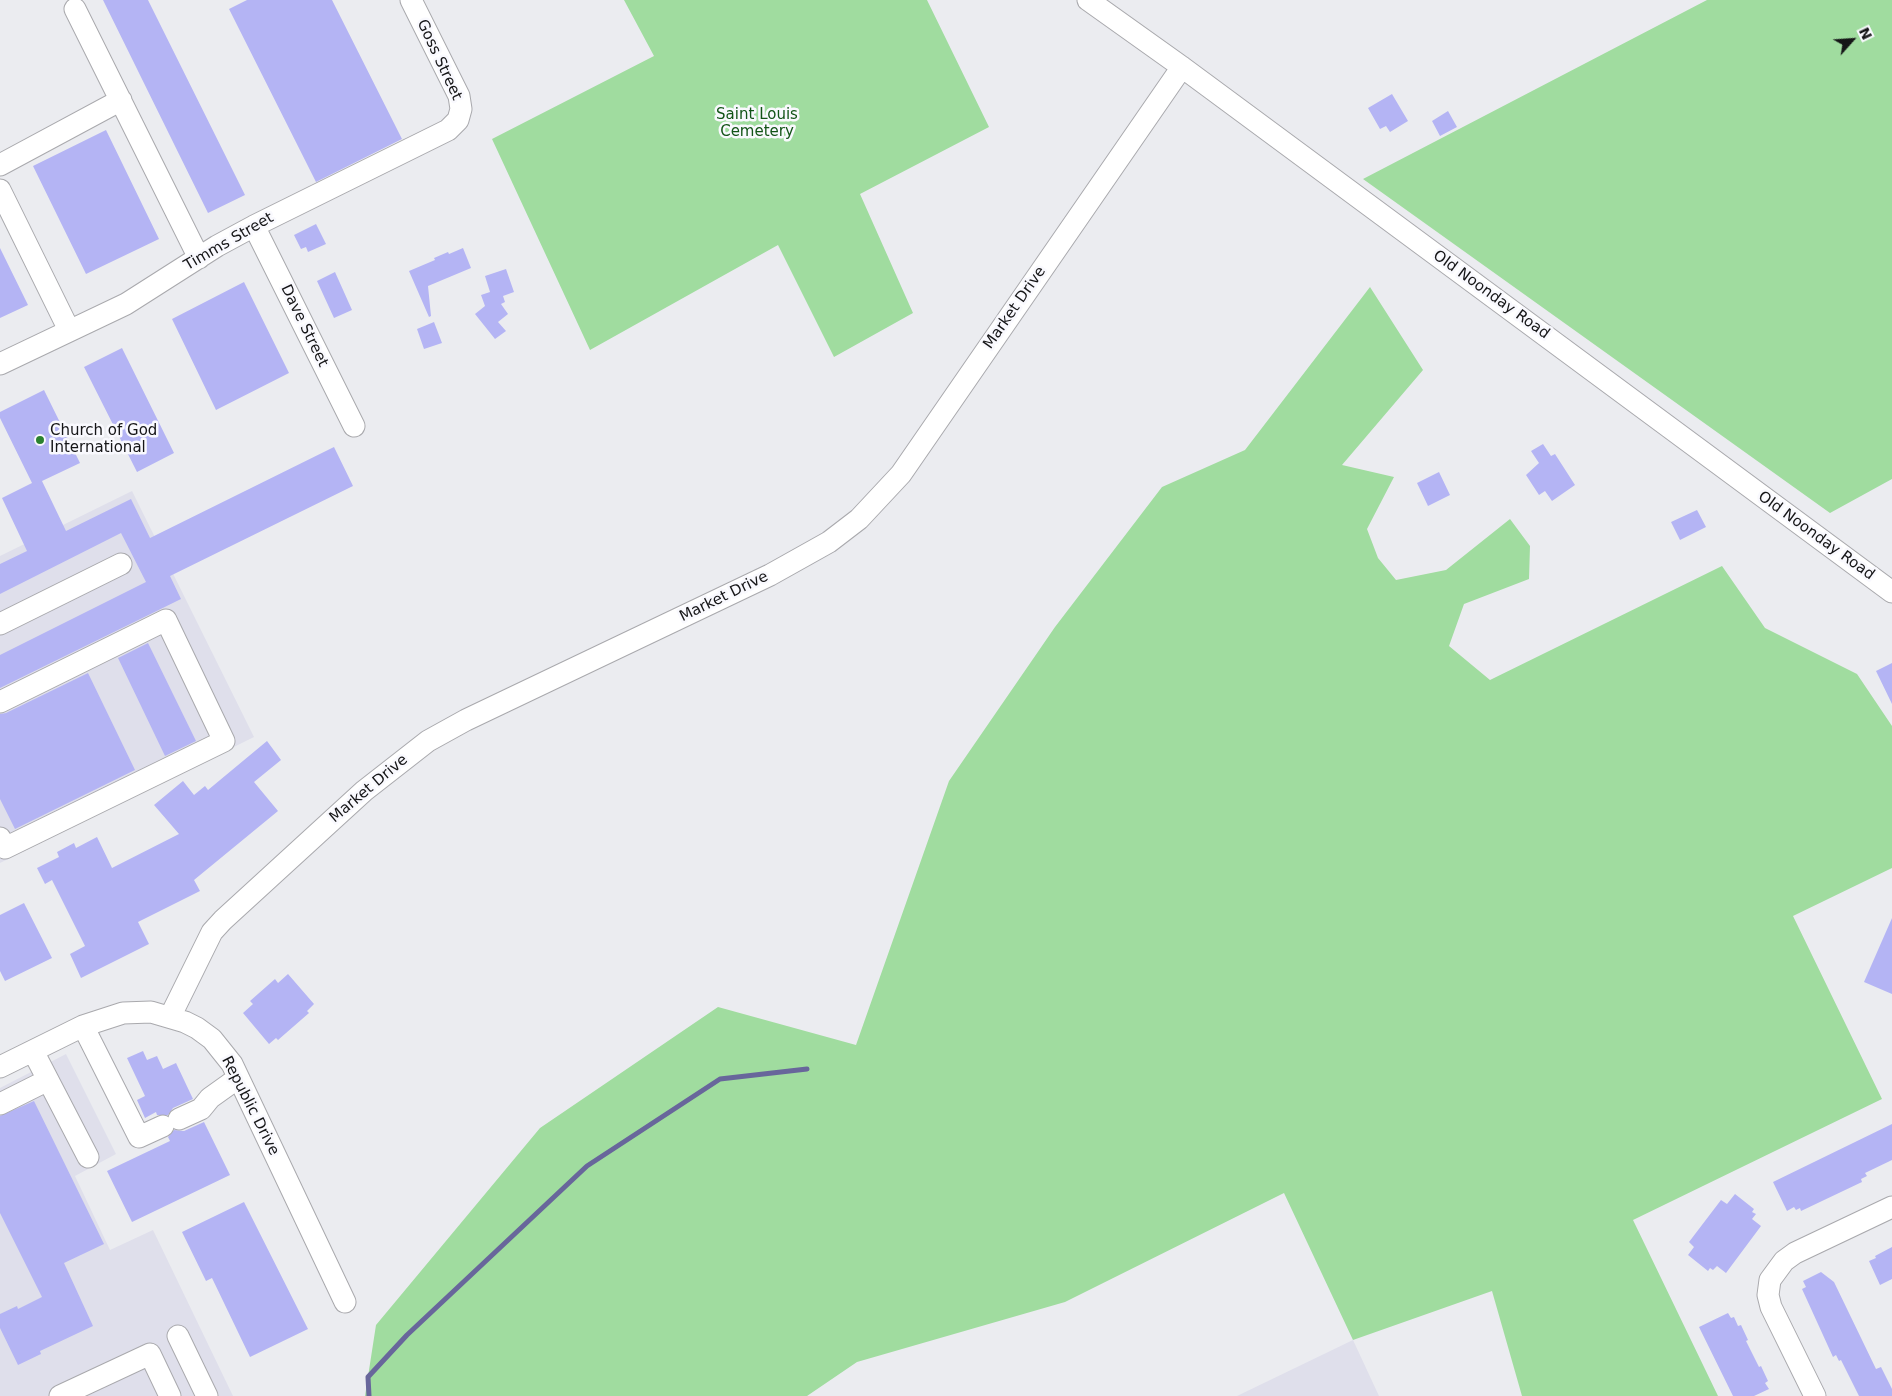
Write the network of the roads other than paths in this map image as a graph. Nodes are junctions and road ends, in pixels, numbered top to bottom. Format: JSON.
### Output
{"nodes":[{"id":1,"x":411,"y":0,"type":"edge"},
{"id":2,"x":1088,"y":0,"type":"edge"},
{"id":3,"x":76,"y":9,"type":"dead end"},
{"id":4,"x":1182,"y":67,"type":"junction"},
{"id":5,"x":121,"y":100,"type":"junction"},
{"id":6,"x":458,"y":120,"type":"joint"},
{"id":7,"x":0,"y":165,"type":"edge"},
{"id":8,"x":0,"y":190,"type":"edge"},
{"id":9,"x":254,"y":226,"type":"junction"},
{"id":10,"x":199,"y":258,"type":"junction"},
{"id":11,"x":69,"y":330,"type":"junction"},
{"id":12,"x":0,"y":364,"type":"edge"},
{"id":13,"x":354,"y":426,"type":"dead end"},
{"id":14,"x":121,"y":564,"type":"dead end"},
{"id":15,"x":1892,"y":592,"type":"edge"},
{"id":16,"x":0,"y":624,"type":"edge"},
{"id":17,"x":0,"y":702,"type":"edge"},
{"id":18,"x":0,"y":838,"type":"edge"},
{"id":19,"x":170,"y":1017,"type":"junction"},
{"id":20,"x":83,"y":1026,"type":"junction"},
{"id":21,"x":33,"y":1051,"type":"junction"},
{"id":22,"x":0,"y":1067,"type":"edge"},
{"id":23,"x":238,"y":1078,"type":"junction"},
{"id":24,"x":48,"y":1080,"type":"junction"},
{"id":25,"x":0,"y":1104,"type":"edge"},
{"id":26,"x":88,"y":1157,"type":"dead end"},
{"id":27,"x":1892,"y":1207,"type":"edge"},
{"id":28,"x":345,"y":1302,"type":"dead end"},
{"id":29,"x":178,"y":1336,"type":"dead end"},
{"id":30,"x":60,"y":1396,"type":"edge"},
{"id":31,"x":170,"y":1396,"type":"edge"},
{"id":32,"x":207,"y":1396,"type":"edge"},
{"id":33,"x":1815,"y":1396,"type":"edge"}],
"edges":[{"from":1,"to":6,"type":"street","name":"Goss Street"},
{"from":2,"to":4,"type":"street","name":"Old Noonday Road"},
{"from":3,"to":5,"type":"street"},
{"from":4,"to":15,"type":"street","name":"Old Noonday Road"},
{"from":4,"to":19,"type":"street","name":"Market Drive"},
{"from":5,"to":7,"type":"street"},
{"from":5,"to":10,"type":"street"},
{"from":6,"to":9,"type":"street","name":"Timms Street"},
{"from":8,"to":11,"type":"street"},
{"from":9,"to":10,"type":"street","name":"Timms Street"},
{"from":9,"to":13,"type":"street","name":"Dave Street"},
{"from":10,"to":11,"type":"street","name":"Timms Street"},
{"from":11,"to":12,"type":"street","name":"Timms Street"},
{"from":14,"to":16,"type":"street"},
{"from":17,"to":18,"type":"street"},
{"from":19,"to":20,"type":"street","name":"Republic Drive"},
{"from":19,"to":23,"type":"street","name":"Republic Drive"},
{"from":20,"to":21,"type":"street","name":"Republic Drive"},
{"from":20,"to":23,"type":"street"},
{"from":21,"to":22,"type":"street","name":"Republic Drive"},
{"from":21,"to":24,"type":"street"},
{"from":23,"to":28,"type":"street","name":"Republic Drive"},
{"from":24,"to":25,"type":"street"},
{"from":24,"to":26,"type":"street"},
{"from":27,"to":33,"type":"street"},
{"from":29,"to":32,"type":"street"},
{"from":30,"to":31,"type":"street"}]}
